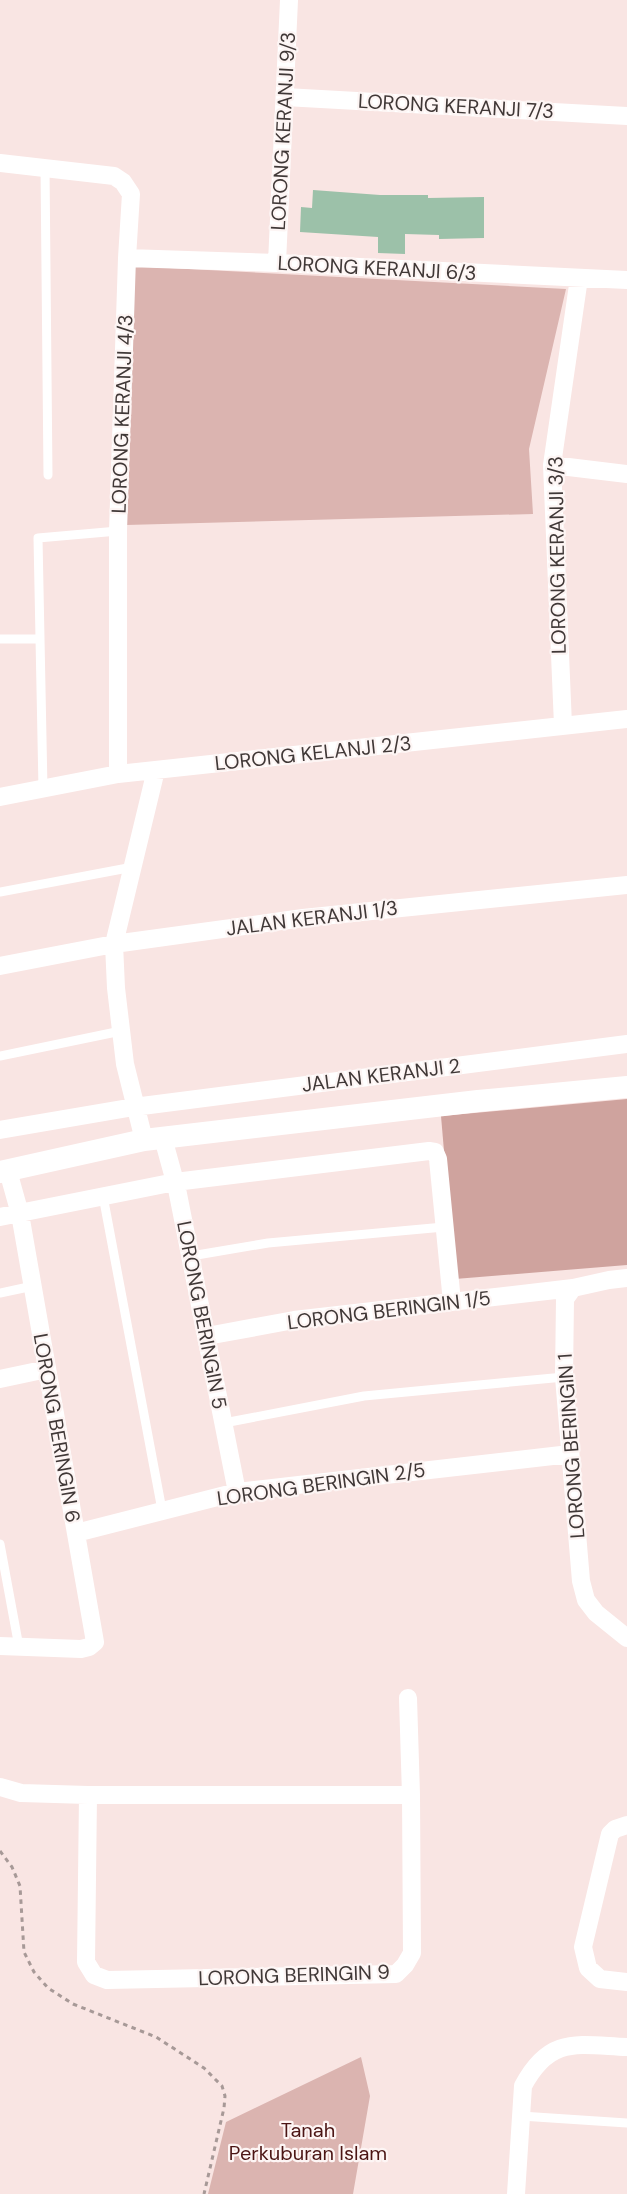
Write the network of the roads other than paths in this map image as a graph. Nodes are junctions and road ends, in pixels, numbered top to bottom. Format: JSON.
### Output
{"nodes":[{"id":1,"x":289,"y":0,"type":"edge"},
{"id":2,"x":285,"y":97,"type":"junction"},
{"id":3,"x":627,"y":116,"type":"edge"},
{"id":4,"x":0,"y":163,"type":"edge"},
{"id":5,"x":45,"y":167,"type":"junction"},
{"id":6,"x":127,"y":258,"type":"junction"},
{"id":7,"x":278,"y":263,"type":"junction"},
{"id":8,"x":579,"y":278,"type":"junction"},
{"id":9,"x":627,"y":280,"type":"edge"},
{"id":10,"x":552,"y":465,"type":"junction"},
{"id":11,"x":627,"y":474,"type":"edge"},
{"id":12,"x":48,"y":475,"type":"dead end"},
{"id":13,"x":118,"y":531,"type":"junction"},
{"id":14,"x":0,"y":639,"type":"edge"},
{"id":15,"x":40,"y":639,"type":"junction"},
{"id":16,"x":627,"y":718,"type":"edge"},
{"id":17,"x":563,"y":726,"type":"junction"},
{"id":18,"x":156,"y":770,"type":"junction"},
{"id":19,"x":118,"y":774,"type":"junction"},
{"id":20,"x":43,"y":789,"type":"junction"},
{"id":21,"x":0,"y":797,"type":"edge"},
{"id":22,"x":133,"y":867,"type":"junction"},
{"id":23,"x":627,"y":885,"type":"edge"},
{"id":24,"x":0,"y":892,"type":"edge"},
{"id":25,"x":114,"y":945,"type":"junction"},
{"id":26,"x":0,"y":966,"type":"edge"},
{"id":27,"x":121,"y":1031,"type":"junction"},
{"id":28,"x":627,"y":1044,"type":"edge"},
{"id":29,"x":0,"y":1056,"type":"edge"},
{"id":30,"x":627,"y":1087,"type":"edge"},
{"id":31,"x":134,"y":1107,"type":"junction"},
{"id":32,"x":0,"y":1130,"type":"edge"},
{"id":33,"x":154,"y":1139,"type":"junction"},
{"id":34,"x":4,"y":1172,"type":"edge"},
{"id":35,"x":175,"y":1182,"type":"junction"},
{"id":36,"x":104,"y":1196,"type":"junction"},
{"id":37,"x":20,"y":1214,"type":"junction"},
{"id":38,"x":0,"y":1217,"type":"edge"},
{"id":39,"x":444,"y":1227,"type":"junction"},
{"id":40,"x":190,"y":1256,"type":"junction"},
{"id":41,"x":627,"y":1278,"type":"edge"},
{"id":42,"x":33,"y":1286,"type":"junction"},
{"id":43,"x":573,"y":1288,"type":"junction"},
{"id":44,"x":0,"y":1293,"type":"edge"},
{"id":45,"x":452,"y":1302,"type":"junction"},
{"id":46,"x":207,"y":1336,"type":"junction"},
{"id":47,"x":47,"y":1369,"type":"junction"},
{"id":48,"x":564,"y":1377,"type":"junction"},
{"id":49,"x":0,"y":1379,"type":"edge"},
{"id":50,"x":224,"y":1423,"type":"junction"},
{"id":51,"x":570,"y":1454,"type":"junction"},
{"id":52,"x":237,"y":1492,"type":"junction"},
{"id":53,"x":162,"y":1510,"type":"junction"},
{"id":54,"x":76,"y":1533,"type":"junction"},
{"id":55,"x":0,"y":1544,"type":"edge"},
{"id":56,"x":627,"y":1638,"type":"edge"},
{"id":57,"x":0,"y":1646,"type":"edge"},
{"id":58,"x":19,"y":1647,"type":"junction"},
{"id":59,"x":408,"y":1698,"type":"dead end"},
{"id":60,"x":0,"y":1787,"type":"edge"},
{"id":61,"x":88,"y":1795,"type":"junction"},
{"id":62,"x":411,"y":1795,"type":"junction"},
{"id":63,"x":627,"y":1825,"type":"edge"},
{"id":64,"x":627,"y":1982,"type":"edge"},
{"id":65,"x":627,"y":2047,"type":"edge"},
{"id":66,"x":521,"y":2116,"type":"junction"},
{"id":67,"x":627,"y":2123,"type":"edge"},
{"id":68,"x":516,"y":2194,"type":"edge"}],
"edges":[{"from":1,"to":2,"type":"street","name":"LORONG KERANJI 9/3"},
{"from":2,"to":3,"type":"street","name":"LORONG KERANJI 7/3"},
{"from":2,"to":7,"type":"street","name":"LORONG KERANJI 9/3"},
{"from":4,"to":5,"type":"street","name":"LORONG KERANJI 4/3"},
{"from":5,"to":6,"type":"street","name":"LORONG KERANJI 4/3"},
{"from":5,"to":12,"type":"lane"},
{"from":6,"to":7,"type":"street","name":"LORONG KERANJI 6/3"},
{"from":6,"to":13,"type":"street","name":"LORONG KERANJI 4/3"},
{"from":7,"to":8,"type":"street","name":"LORONG KERANJI 6/3"},
{"from":8,"to":9,"type":"street","name":"LORONG KERANJI 6/3"},
{"from":8,"to":10,"type":"street","name":"LORONG KERANJI 3/3"},
{"from":10,"to":11,"type":"street"},
{"from":10,"to":17,"type":"street","name":"LORONG KERANJI 3/3"},
{"from":13,"to":15,"type":"lane"},
{"from":13,"to":19,"type":"street","name":"LORONG KERANJI 4/3"},
{"from":14,"to":15,"type":"lane"},
{"from":15,"to":20,"type":"lane"},
{"from":16,"to":17,"type":"street","name":"LORONG KELANJI 2/3"},
{"from":17,"to":18,"type":"street","name":"LORONG KELANJI 2/3"},
{"from":18,"to":19,"type":"street","name":"LORONG KELANJI 2/3"},
{"from":18,"to":22,"type":"street","name":"LORONG BERINGIN 5"},
{"from":19,"to":20,"type":"street","name":"LORONG KELANJI 2/3"},
{"from":20,"to":21,"type":"street","name":"LORONG KELANJI 2/3"},
{"from":22,"to":24,"type":"lane"},
{"from":22,"to":25,"type":"street","name":"LORONG BERINGIN 5"},
{"from":23,"to":25,"type":"street","name":"JALAN KERANJI 1/3"},
{"from":25,"to":26,"type":"street","name":"JALAN KERANJI 1/3"},
{"from":25,"to":27,"type":"street","name":"LORONG BERINGIN 5"},
{"from":27,"to":29,"type":"lane"},
{"from":27,"to":31,"type":"street","name":"LORONG BERINGIN 5"},
{"from":28,"to":31,"type":"street","name":"JALAN KERANJI 2"},
{"from":30,"to":33,"type":"street"},
{"from":31,"to":32,"type":"street","name":"JALAN KERANJI 2"},
{"from":31,"to":33,"type":"street","name":"LORONG BERINGIN 5"},
{"from":33,"to":34,"type":"street"},
{"from":33,"to":35,"type":"street","name":"LORONG BERINGIN 5"},
{"from":34,"to":37,"type":"street","name":"LORONG BERINGIN 6"},
{"from":35,"to":36,"type":"street"},
{"from":35,"to":39,"type":"street"},
{"from":35,"to":40,"type":"street","name":"LORONG BERINGIN 5"},
{"from":36,"to":37,"type":"street"},
{"from":36,"to":53,"type":"lane"},
{"from":37,"to":38,"type":"street"},
{"from":37,"to":42,"type":"street","name":"LORONG BERINGIN 6"},
{"from":39,"to":40,"type":"lane"},
{"from":39,"to":45,"type":"street"},
{"from":40,"to":46,"type":"street","name":"LORONG BERINGIN 5"},
{"from":41,"to":43,"type":"street","name":"LORONG BERINGIN 1/5"},
{"from":42,"to":44,"type":"lane"},
{"from":42,"to":47,"type":"street","name":"LORONG BERINGIN 6"},
{"from":43,"to":45,"type":"street","name":"LORONG BERINGIN 1/5"},
{"from":43,"to":48,"type":"street","name":"LORONG BERINGIN 1"},
{"from":45,"to":46,"type":"street","name":"LORONG BERINGIN 1/5"},
{"from":46,"to":50,"type":"street","name":"LORONG BERINGIN 5"},
{"from":47,"to":49,"type":"street"},
{"from":47,"to":54,"type":"street","name":"LORONG BERINGIN 6"},
{"from":48,"to":50,"type":"lane"},
{"from":48,"to":51,"type":"street","name":"LORONG BERINGIN 1"},
{"from":50,"to":52,"type":"street","name":"LORONG BERINGIN 5"},
{"from":51,"to":52,"type":"street","name":"LORONG BERINGIN 2/5"},
{"from":51,"to":56,"type":"street","name":"LORONG BERINGIN 1"},
{"from":52,"to":53,"type":"street","name":"LORONG BERINGIN 2/5"},
{"from":53,"to":54,"type":"street","name":"LORONG BERINGIN 2/5"},
{"from":54,"to":58,"type":"street","name":"LORONG BERINGIN 6"},
{"from":55,"to":58,"type":"lane"},
{"from":57,"to":58,"type":"street"},
{"from":59,"to":62,"type":"street","name":"LORONG BERINGIN 9"},
{"from":60,"to":61,"type":"street"},
{"from":61,"to":62,"type":"street"},
{"from":61,"to":62,"type":"street","name":"LORONG BERINGIN 9"},
{"from":63,"to":64,"type":"street"},
{"from":65,"to":66,"type":"street"},
{"from":66,"to":67,"type":"lane"},
{"from":66,"to":68,"type":"street"}]}
